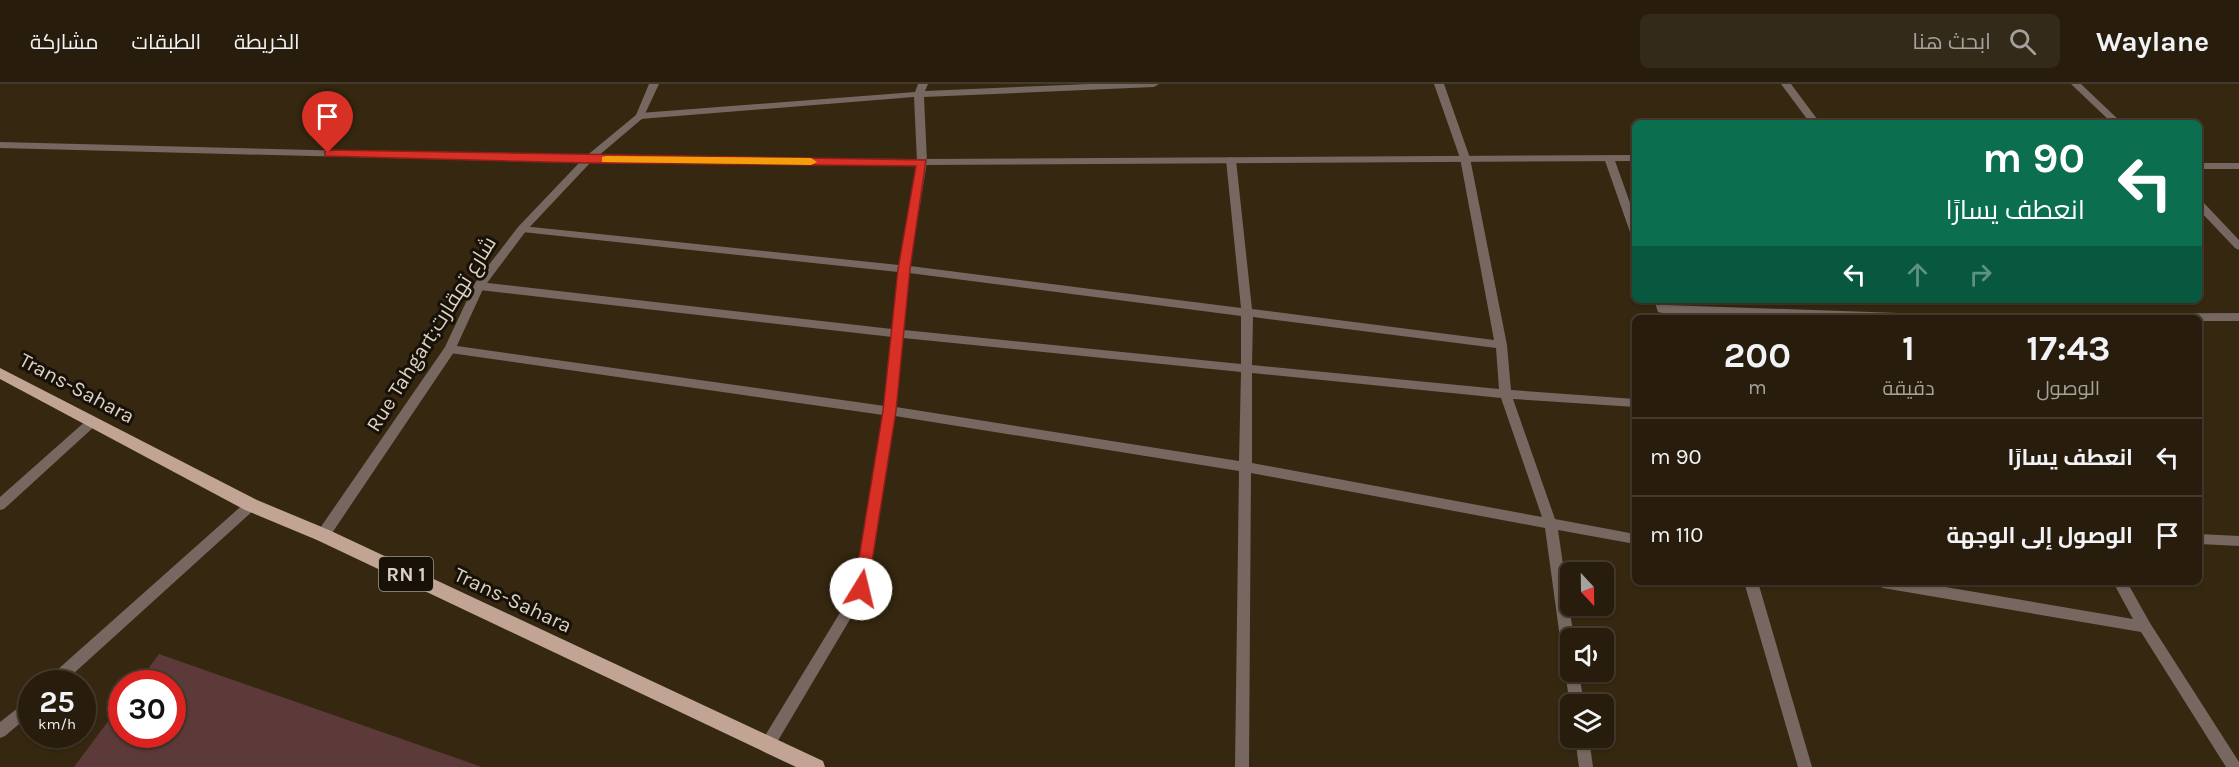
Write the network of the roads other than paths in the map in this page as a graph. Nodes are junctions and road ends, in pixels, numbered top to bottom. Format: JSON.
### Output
{"nodes":[{"id":1,"x":654,"y":84,"type":"edge"},
{"id":2,"x":1154,"y":84,"type":"edge"},
{"id":3,"x":1439,"y":84,"type":"edge"},
{"id":4,"x":1786,"y":84,"type":"edge"},
{"id":5,"x":2076,"y":84,"type":"edge"},
{"id":6,"x":921,"y":89,"type":"edge"},
{"id":7,"x":640,"y":116,"type":"junction"},
{"id":8,"x":1813,"y":120,"type":"edge"},
{"id":9,"x":2114,"y":120,"type":"edge"},
{"id":10,"x":0,"y":145,"type":"edge"},
{"id":11,"x":1465,"y":158,"type":"junction"},
{"id":12,"x":1609,"y":158,"type":"junction"},
{"id":13,"x":1632,"y":158,"type":"edge"},
{"id":14,"x":586,"y":160,"type":"junction"},
{"id":15,"x":1231,"y":160,"type":"junction"},
{"id":16,"x":922,"y":162,"type":"junction"},
{"id":17,"x":2202,"y":166,"type":"edge"},
{"id":18,"x":2239,"y":166,"type":"edge"},
{"id":19,"x":2202,"y":207,"type":"edge"},
{"id":20,"x":1632,"y":223,"type":"edge"},
{"id":21,"x":522,"y":229,"type":"junction"},
{"id":22,"x":2239,"y":246,"type":"edge"},
{"id":23,"x":904,"y":269,"type":"junction"},
{"id":24,"x":479,"y":286,"type":"junction"},
{"id":25,"x":1662,"y":309,"type":"edge"},
{"id":26,"x":1247,"y":313,"type":"junction"},
{"id":27,"x":1838,"y":315,"type":"edge"},
{"id":28,"x":2202,"y":317,"type":"edge"},
{"id":29,"x":2239,"y":317,"type":"edge"},
{"id":30,"x":899,"y":334,"type":"junction"},
{"id":31,"x":1501,"y":345,"type":"junction"},
{"id":32,"x":450,"y":349,"type":"junction"},
{"id":33,"x":1246,"y":370,"type":"junction"},
{"id":34,"x":0,"y":374,"type":"edge"},
{"id":35,"x":1505,"y":394,"type":"junction"},
{"id":36,"x":1632,"y":403,"type":"edge"},
{"id":37,"x":890,"y":411,"type":"junction"},
{"id":38,"x":92,"y":422,"type":"junction"},
{"id":39,"x":1245,"y":467,"type":"junction"},
{"id":40,"x":251,"y":505,"type":"junction"},
{"id":41,"x":0,"y":506,"type":"edge"},
{"id":42,"x":1551,"y":525,"type":"junction"},
{"id":43,"x":323,"y":535,"type":"junction"},
{"id":44,"x":1632,"y":538,"type":"edge"},
{"id":45,"x":2202,"y":539,"type":"edge"},
{"id":46,"x":2239,"y":540,"type":"edge"},
{"id":47,"x":1751,"y":585,"type":"edge"},
{"id":48,"x":1900,"y":585,"type":"edge"},
{"id":49,"x":2122,"y":585,"type":"edge"},
{"id":50,"x":2145,"y":627,"type":"junction"},
{"id":51,"x":1565,"y":628,"type":"edge"},
{"id":52,"x":68,"y":670,"type":"edge"},
{"id":53,"x":18,"y":715,"type":"edge"},
{"id":54,"x":0,"y":731,"type":"edge"},
{"id":55,"x":768,"y":744,"type":"junction"},
{"id":56,"x":1583,"y":748,"type":"edge"},
{"id":57,"x":816,"y":767,"type":"edge"},
{"id":58,"x":1242,"y":767,"type":"edge"},
{"id":59,"x":1586,"y":767,"type":"edge"},
{"id":60,"x":1805,"y":767,"type":"edge"},
{"id":61,"x":2234,"y":767,"type":"edge"}],
"edges":[{"from":1,"to":7,"type":"street","name":"Rue Tahgart;شارع تهقارت"},
{"from":2,"to":6,"type":"street"},
{"from":3,"to":11,"type":"street"},
{"from":4,"to":8,"type":"street"},
{"from":5,"to":9,"type":"street"},
{"from":6,"to":7,"type":"street"},
{"from":6,"to":16,"type":"street"},
{"from":7,"to":14,"type":"street","name":"Rue Tahgart;شارع تهقارت"},
{"from":10,"to":14,"type":"street"},
{"from":11,"to":12,"type":"street"},
{"from":11,"to":15,"type":"street"},
{"from":11,"to":31,"type":"street"},
{"from":12,"to":13,"type":"street"},
{"from":12,"to":20,"type":"street"},
{"from":14,"to":16,"type":"street"},
{"from":14,"to":21,"type":"street","name":"Rue Tahgart;شارع تهقارت"},
{"from":15,"to":16,"type":"street"},
{"from":15,"to":26,"type":"street"},
{"from":16,"to":23,"type":"street"},
{"from":17,"to":18,"type":"street"},
{"from":19,"to":22,"type":"street"},
{"from":21,"to":23,"type":"street"},
{"from":21,"to":24,"type":"street","name":"Rue Tahgart;شارع تهقارت"},
{"from":23,"to":26,"type":"street"},
{"from":23,"to":30,"type":"street"},
{"from":24,"to":30,"type":"street"},
{"from":24,"to":32,"type":"street","name":"Rue Tahgart;شارع تهقارت"},
{"from":25,"to":27,"type":"street"},
{"from":26,"to":31,"type":"street"},
{"from":26,"to":33,"type":"street"},
{"from":28,"to":29,"type":"street"},
{"from":30,"to":33,"type":"street"},
{"from":30,"to":37,"type":"street"},
{"from":31,"to":35,"type":"street"},
{"from":32,"to":37,"type":"street"},
{"from":32,"to":43,"type":"street","name":"Rue Tahgart;شارع تهقارت"},
{"from":33,"to":35,"type":"street"},
{"from":33,"to":39,"type":"street"},
{"from":34,"to":38,"type":"main road","name":"Trans-Sahara","number":"RN 1"},
{"from":35,"to":36,"type":"street"},
{"from":35,"to":42,"type":"street"},
{"from":37,"to":39,"type":"street"},
{"from":37,"to":55,"type":"street"},
{"from":38,"to":40,"type":"main road","name":"Trans-Sahara","number":"RN 1"},
{"from":38,"to":41,"type":"street"},
{"from":39,"to":42,"type":"street"},
{"from":39,"to":58,"type":"street"},
{"from":40,"to":43,"type":"main road","name":"Trans-Sahara","number":"RN 1"},
{"from":40,"to":52,"type":"street"},
{"from":42,"to":44,"type":"street"},
{"from":42,"to":51,"type":"street"},
{"from":43,"to":55,"type":"main road","name":"Trans-Sahara","number":"RN 1"},
{"from":45,"to":46,"type":"street"},
{"from":47,"to":60,"type":"street"},
{"from":48,"to":50,"type":"street"},
{"from":49,"to":50,"type":"street"},
{"from":50,"to":61,"type":"street"},
{"from":53,"to":54,"type":"street"},
{"from":55,"to":57,"type":"main road","name":"Trans-Sahara","number":"RN 1"},
{"from":56,"to":59,"type":"street"}]}
